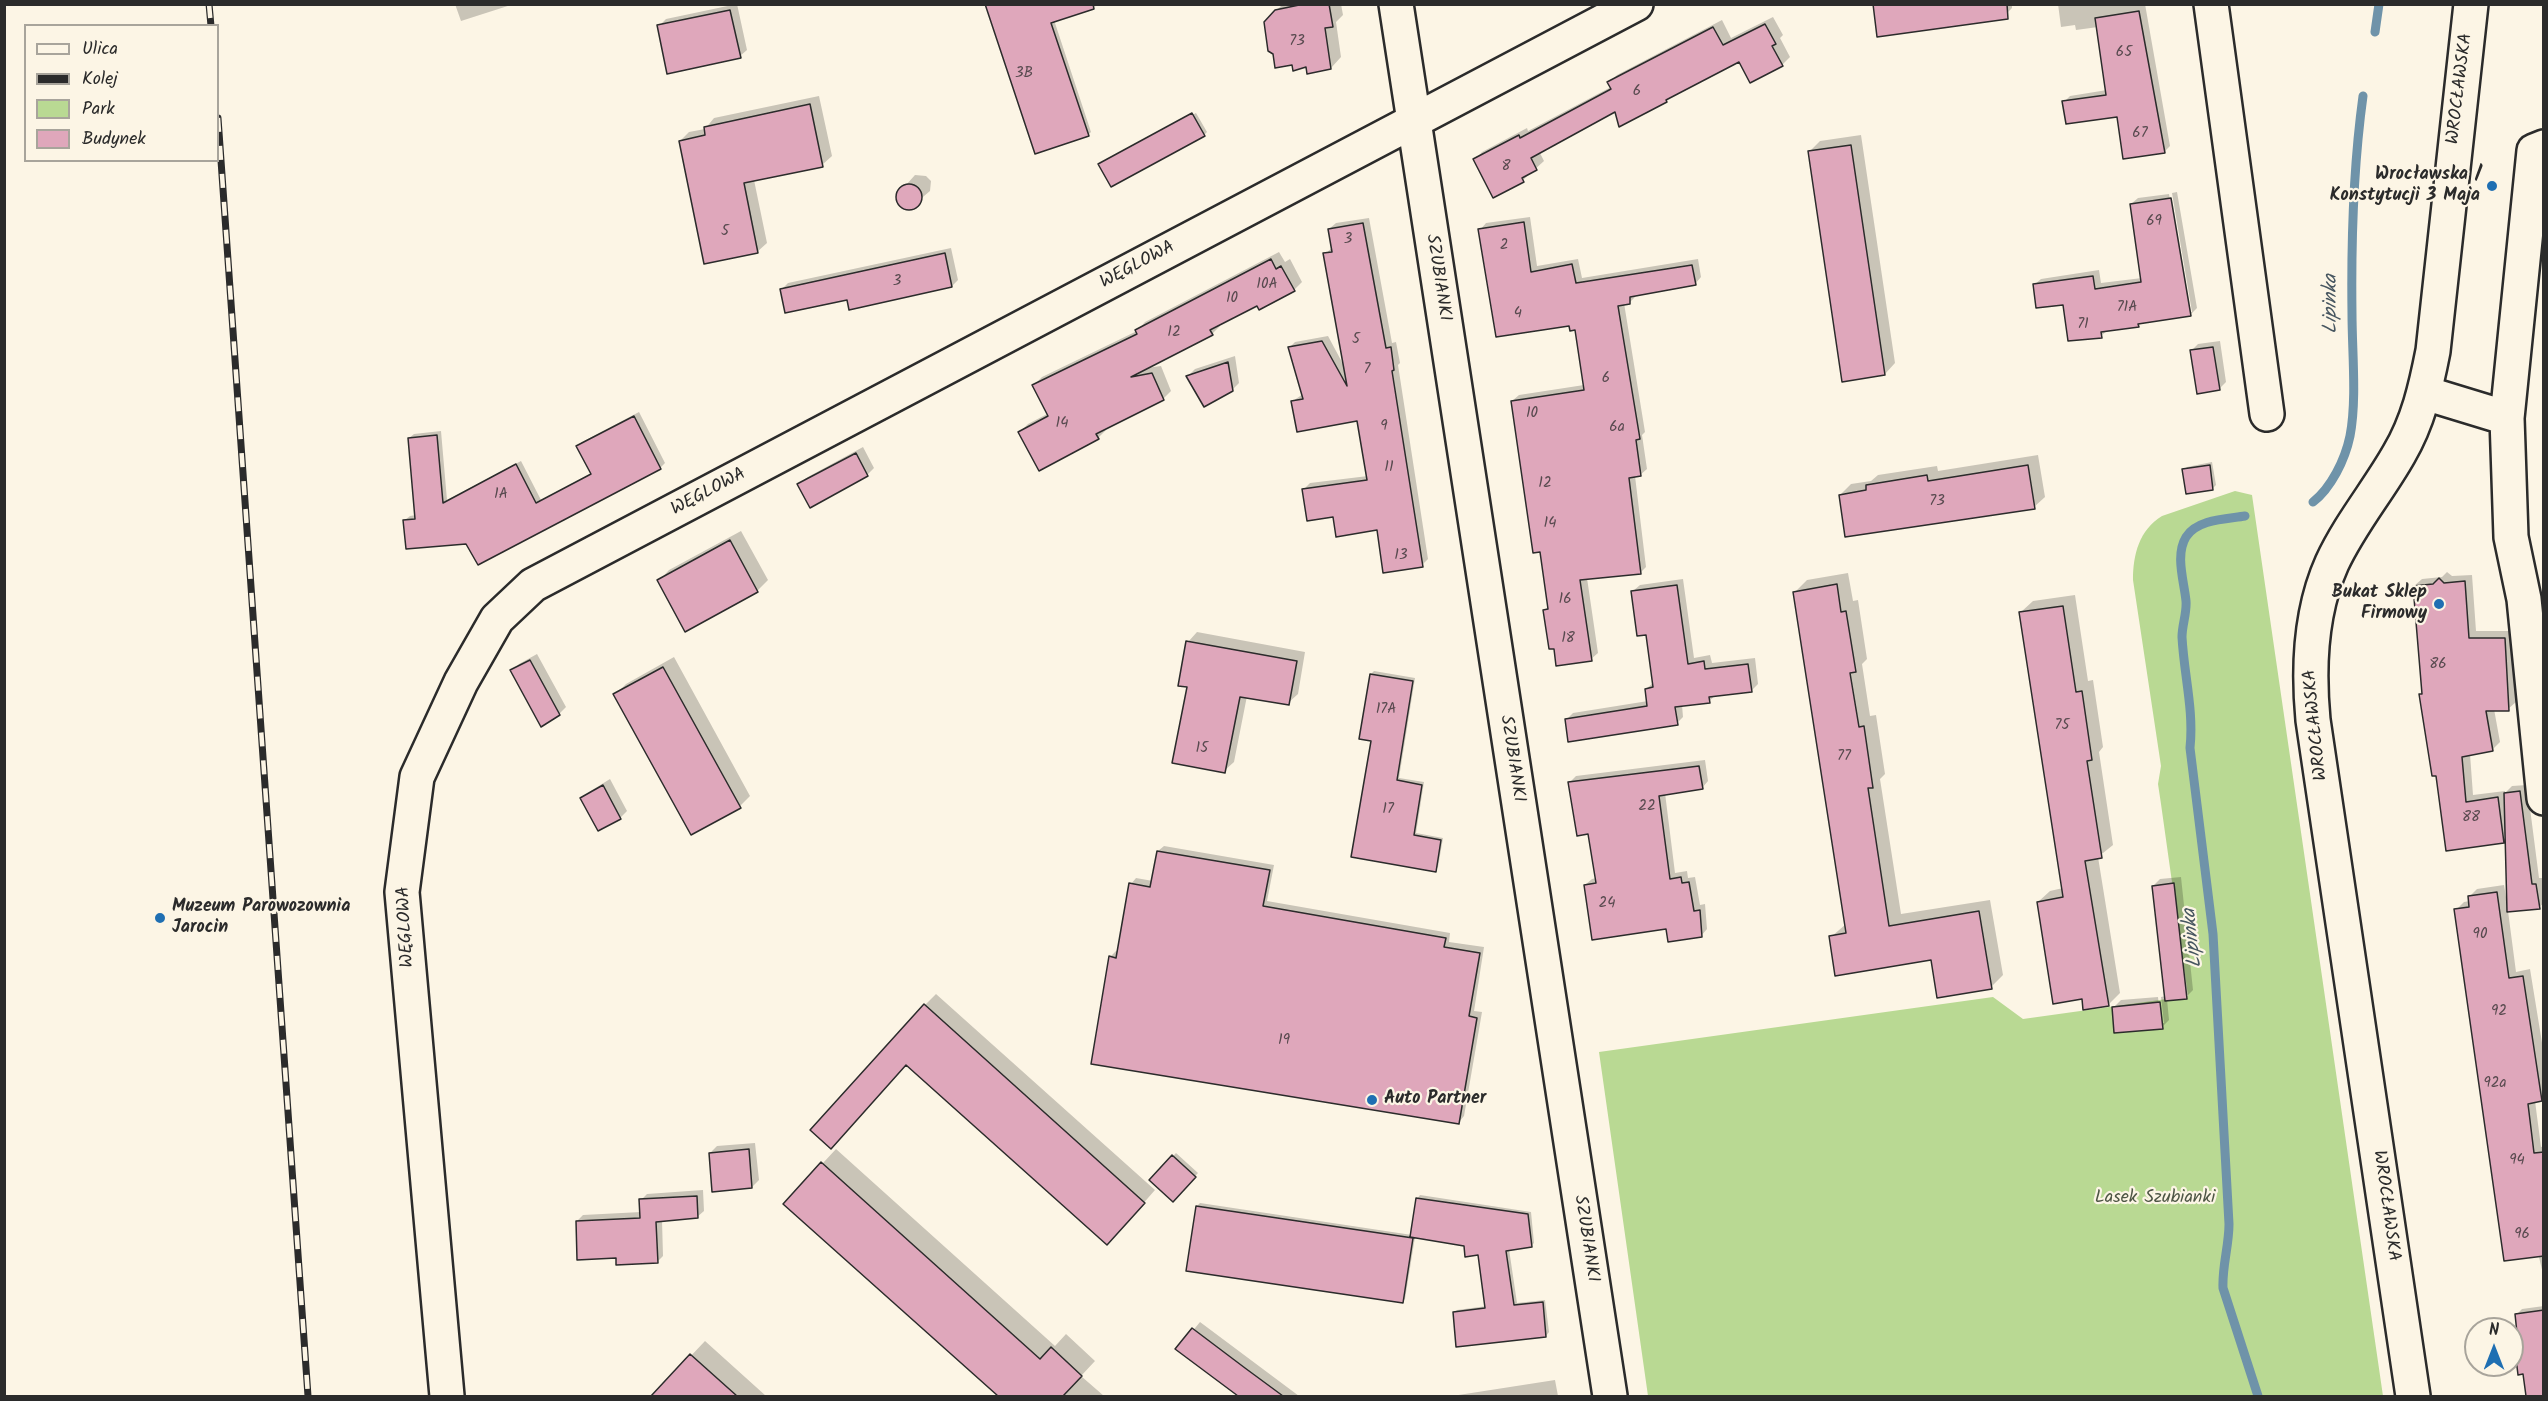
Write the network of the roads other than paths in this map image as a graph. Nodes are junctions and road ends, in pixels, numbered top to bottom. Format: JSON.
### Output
{"nodes":[{"id":1,"x":1396,"y":4,"type":"edge"},
{"id":2,"x":1636,"y":4,"type":"edge"},
{"id":3,"x":2211,"y":4,"type":"edge"},
{"id":4,"x":2471,"y":4,"type":"edge"},
{"id":5,"x":1414,"y":120,"type":"junction"},
{"id":6,"x":2544,"y":147,"type":"edge"},
{"id":7,"x":2425,"y":393,"type":"junction"},
{"id":8,"x":2267,"y":414,"type":"dead end"},
{"id":9,"x":2507,"y":418,"type":"junction"},
{"id":10,"x":2544,"y":798,"type":"edge"},
{"id":11,"x":447,"y":1396,"type":"edge"},
{"id":12,"x":1610,"y":1396,"type":"edge"},
{"id":13,"x":2413,"y":1396,"type":"edge"}],
"edges":[{"from":1,"to":5,"type":"street","name":"SZUBIANKI"},
{"from":2,"to":5,"type":"street","name":"WĘGLOWA"},
{"from":3,"to":8,"type":"street"},
{"from":4,"to":7,"type":"street","name":"WROCŁAWSKA"},
{"from":5,"to":11,"type":"street","name":"WĘGLOWA"},
{"from":5,"to":12,"type":"street","name":"SZUBIANKI"},
{"from":6,"to":9,"type":"street"},
{"from":7,"to":9,"type":"street"},
{"from":7,"to":13,"type":"street","name":"WROCŁAWSKA"},
{"from":9,"to":10,"type":"street"}]}
